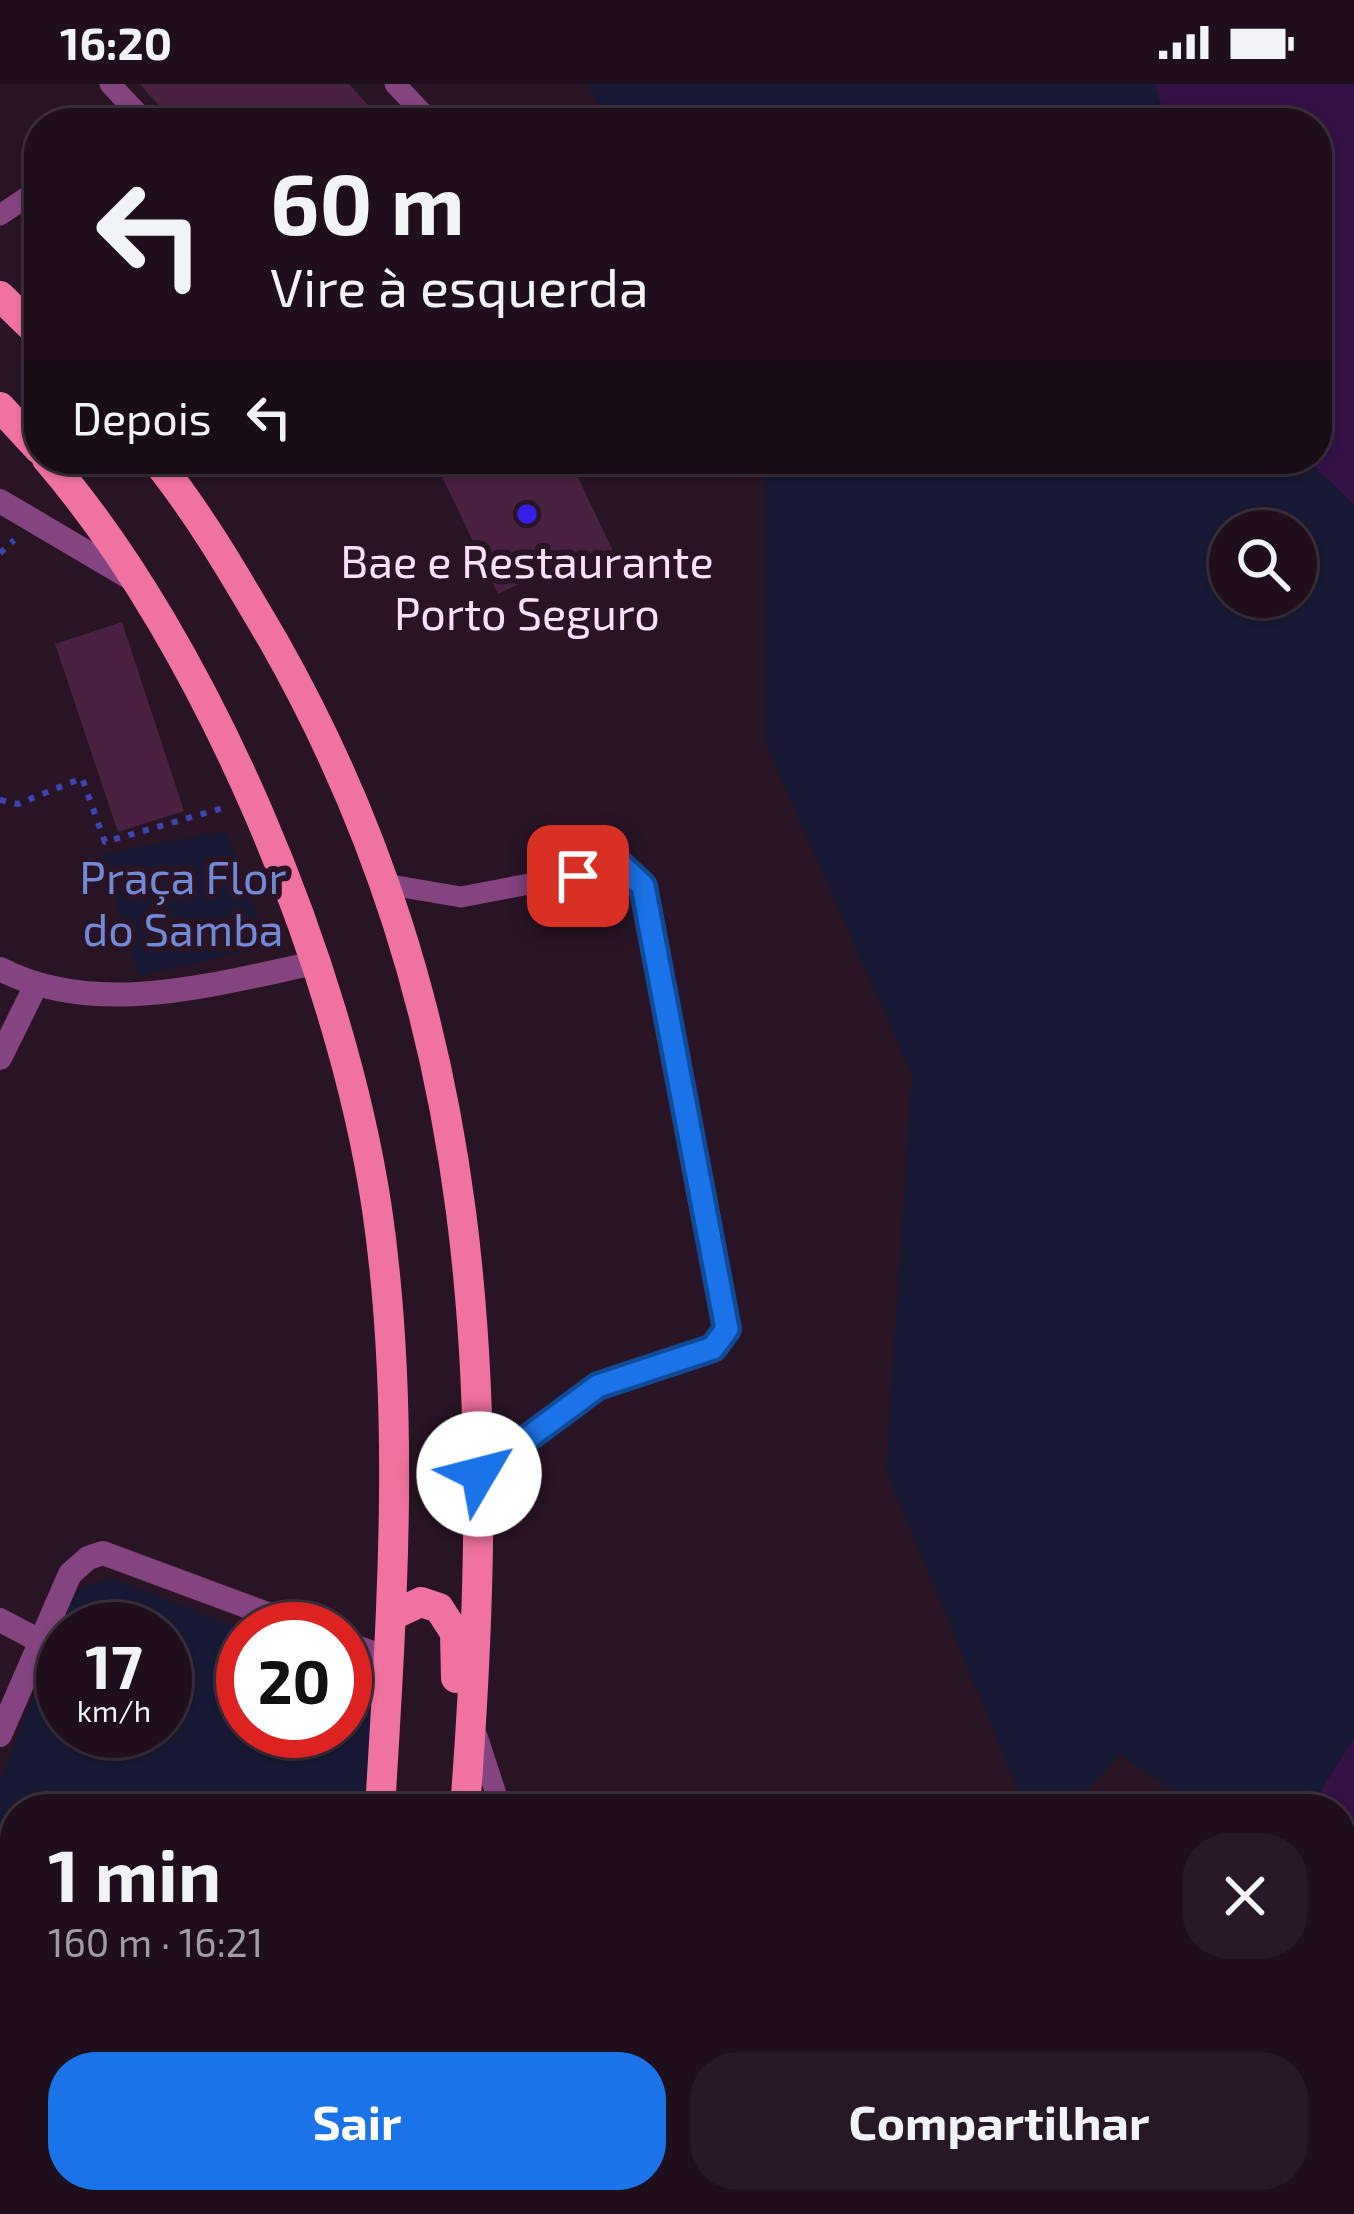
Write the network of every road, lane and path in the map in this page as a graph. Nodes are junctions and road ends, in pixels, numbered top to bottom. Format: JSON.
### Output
{"nodes":[{"id":1,"x":110,"y":84,"type":"edge"},
{"id":2,"x":395,"y":84,"type":"edge"},
{"id":3,"x":133,"y":108,"type":"edge"},
{"id":4,"x":418,"y":108,"type":"edge"},
{"id":5,"x":0,"y":296,"type":"edge"},
{"id":6,"x":24,"y":319,"type":"edge"},
{"id":7,"x":0,"y":406,"type":"edge"},
{"id":8,"x":24,"y":432,"type":"edge"},
{"id":9,"x":58,"y":474,"type":"edge"},
{"id":10,"x":170,"y":474,"type":"edge"},
{"id":11,"x":0,"y":500,"type":"edge"},
{"id":12,"x":141,"y":584,"type":"junction"},
{"id":13,"x":242,"y":778,"type":"junction"},
{"id":14,"x":0,"y":800,"type":"edge"},
{"id":15,"x":385,"y":884,"type":"junction"},
{"id":16,"x":315,"y":963,"type":"junction"},
{"id":17,"x":0,"y":969,"type":"edge"},
{"id":18,"x":35,"y":987,"type":"junction"},
{"id":19,"x":0,"y":1058,"type":"edge"},
{"id":20,"x":479,"y":1474,"type":"junction"},
{"id":21,"x":57,"y":1602,"type":"edge"},
{"id":22,"x":235,"y":1602,"type":"edge"},
{"id":23,"x":393,"y":1615,"type":"junction"},
{"id":24,"x":0,"y":1619,"type":"edge"},
{"id":25,"x":36,"y":1639,"type":"edge"},
{"id":26,"x":36,"y":1650,"type":"edge"},
{"id":27,"x":372,"y":1652,"type":"edge"},
{"id":28,"x":390,"y":1659,"type":"junction"},
{"id":29,"x":472,"y":1718,"type":"junction"},
{"id":30,"x":0,"y":1735,"type":"edge"},
{"id":31,"x":383,"y":1755,"type":"junction"},
{"id":32,"x":381,"y":1794,"type":"edge"},
{"id":33,"x":395,"y":1794,"type":"edge"},
{"id":34,"x":461,"y":1794,"type":"edge"},
{"id":35,"x":464,"y":1794,"type":"edge"},
{"id":36,"x":496,"y":1794,"type":"edge"}],
"edges":[{"from":1,"to":3,"type":"lane"},
{"from":2,"to":4,"type":"lane"},
{"from":5,"to":6,"type":"main road"},
{"from":7,"to":8,"type":"main road"},
{"from":9,"to":12,"type":"main road"},
{"from":10,"to":15,"type":"main road"},
{"from":11,"to":12,"type":"street"},
{"from":12,"to":13,"type":"main road"},
{"from":13,"to":14,"type":"path"},
{"from":13,"to":16,"type":"main road"},
{"from":15,"to":20,"type":"main road"},
{"from":15,"to":20,"type":"lane"},
{"from":16,"to":18,"type":"street"},
{"from":16,"to":23,"type":"main road"},
{"from":17,"to":18,"type":"street"},
{"from":18,"to":19,"type":"street"},
{"from":20,"to":29,"type":"main road"},
{"from":21,"to":22,"type":"street"},
{"from":23,"to":28,"type":"main road"},
{"from":23,"to":34,"type":"main road"},
{"from":24,"to":25,"type":"street"},
{"from":26,"to":30,"type":"street"},
{"from":27,"to":28,"type":"street"},
{"from":28,"to":31,"type":"main road"},
{"from":29,"to":35,"type":"main road"},
{"from":29,"to":36,"type":"lane"},
{"from":31,"to":32,"type":"main road"},
{"from":31,"to":33,"type":"main road"}]}
